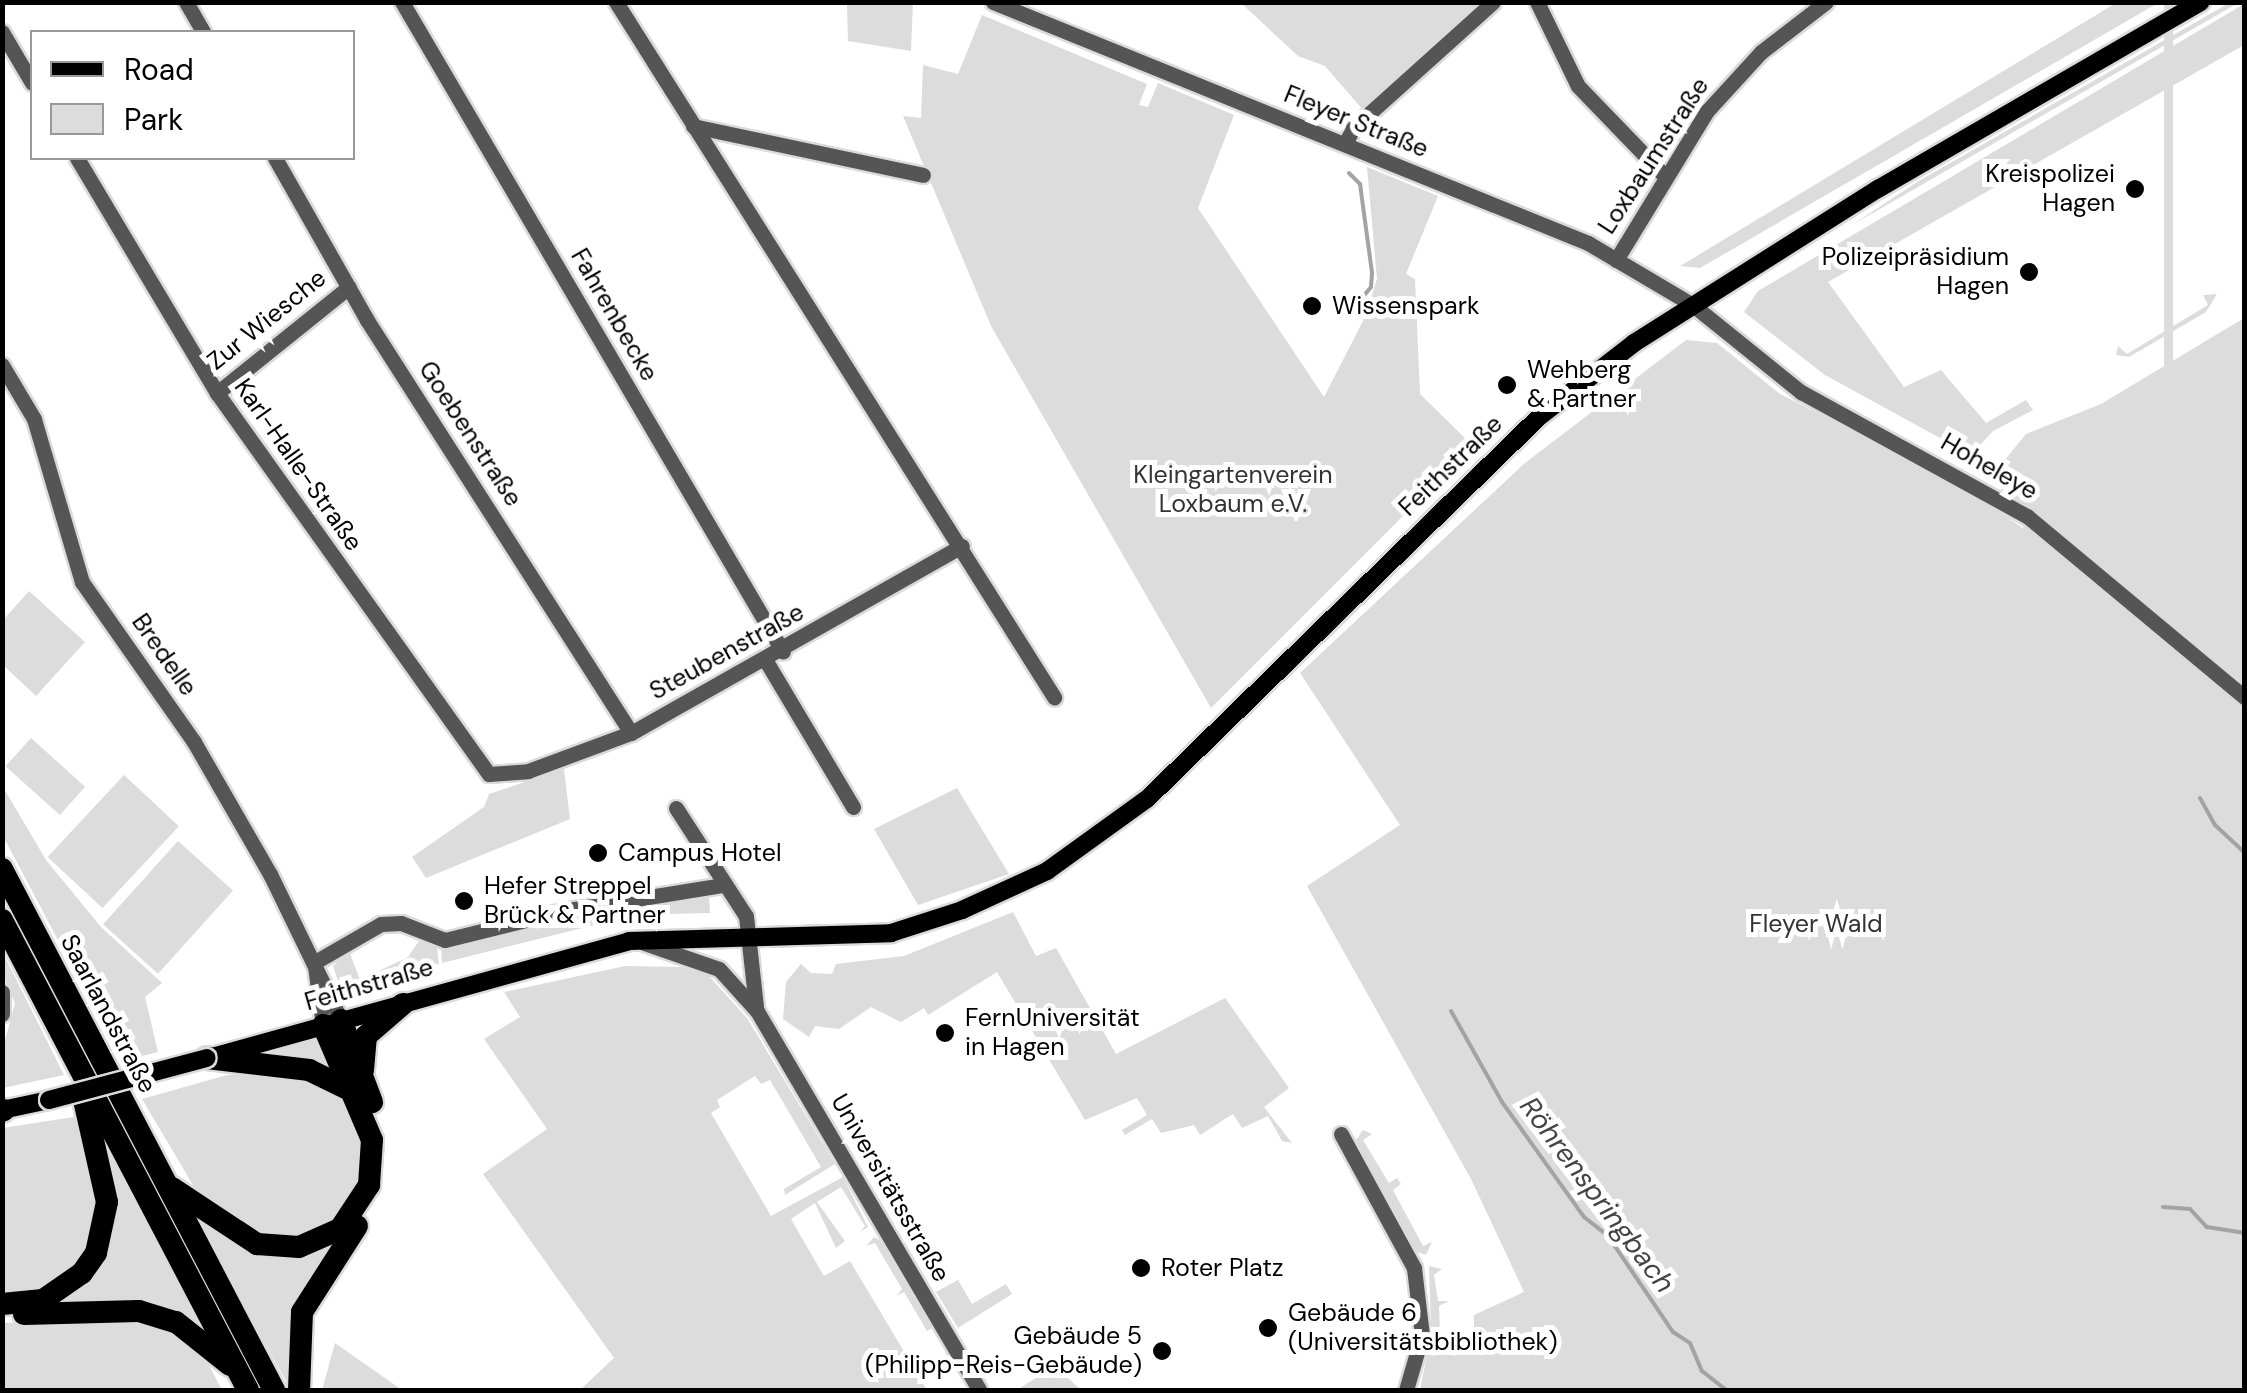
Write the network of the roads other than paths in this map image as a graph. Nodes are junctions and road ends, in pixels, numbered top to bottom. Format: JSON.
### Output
{"nodes":[{"id":1,"x":186,"y":2,"type":"edge"},
{"id":2,"x":402,"y":2,"type":"edge"},
{"id":3,"x":616,"y":2,"type":"edge"},
{"id":4,"x":993,"y":2,"type":"edge"},
{"id":5,"x":1493,"y":2,"type":"edge"},
{"id":6,"x":1538,"y":2,"type":"edge"},
{"id":7,"x":1826,"y":2,"type":"edge"},
{"id":8,"x":2200,"y":2,"type":"edge"},
{"id":9,"x":202,"y":30,"type":"edge"},
{"id":10,"x":2,"y":32,"type":"edge"},
{"id":11,"x":30,"y":80,"type":"edge"},
{"id":12,"x":692,"y":126,"type":"junction"},
{"id":13,"x":1346,"y":144,"type":"junction"},
{"id":14,"x":78,"y":160,"type":"edge"},
{"id":15,"x":276,"y":160,"type":"edge"},
{"id":16,"x":923,"y":175,"type":"dead end"},
{"id":17,"x":1666,"y":176,"type":"junction"},
{"id":18,"x":1616,"y":260,"type":"junction"},
{"id":19,"x":349,"y":286,"type":"junction"},
{"id":20,"x":1693,"y":305,"type":"junction"},
{"id":21,"x":2,"y":366,"type":"edge"},
{"id":22,"x":217,"y":393,"type":"junction"},
{"id":23,"x":962,"y":546,"type":"junction"},
{"id":24,"x":783,"y":652,"type":"junction"},
{"id":25,"x":766,"y":660,"type":"junction"},
{"id":26,"x":1054,"y":697,"type":"dead end"},
{"id":27,"x":2244,"y":697,"type":"edge"},
{"id":28,"x":631,"y":733,"type":"junction"},
{"id":29,"x":505,"y":776,"type":"joint"},
{"id":30,"x":853,"y":807,"type":"dead end"},
{"id":31,"x":676,"y":808,"type":"dead end"},
{"id":32,"x":2,"y":869,"type":"edge"},
{"id":33,"x":722,"y":885,"type":"junction"},
{"id":34,"x":2,"y":920,"type":"edge"},
{"id":35,"x":636,"y":940,"type":"junction"},
{"id":36,"x":753,"y":940,"type":"junction"},
{"id":37,"x":315,"y":962,"type":"junction"},
{"id":38,"x":2,"y":992,"type":"edge"},
{"id":39,"x":403,"y":1004,"type":"junction"},
{"id":40,"x":757,"y":1011,"type":"junction"},
{"id":41,"x":2,"y":1014,"type":"edge"},
{"id":42,"x":332,"y":1022,"type":"junction"},
{"id":43,"x":67,"y":1044,"type":"junction"},
{"id":44,"x":207,"y":1058,"type":"junction"},
{"id":45,"x":358,"y":1087,"type":"junction"},
{"id":46,"x":3,"y":1110,"type":"edge"},
{"id":47,"x":1341,"y":1134,"type":"dead end"},
{"id":48,"x":165,"y":1183,"type":"junction"},
{"id":49,"x":2,"y":1304,"type":"edge"},
{"id":50,"x":2,"y":1312,"type":"edge"},
{"id":51,"x":244,"y":1382,"type":"edge"},
{"id":52,"x":274,"y":1390,"type":"edge"},
{"id":53,"x":299,"y":1390,"type":"edge"},
{"id":54,"x":980,"y":1390,"type":"edge"},
{"id":55,"x":1406,"y":1390,"type":"edge"}],
"edges":[{"from":1,"to":9,"type":"street"},
{"from":2,"to":24,"type":"street","name":"Fahrenbecke"},
{"from":3,"to":12,"type":"street"},
{"from":4,"to":13,"type":"street","name":"Fleyer Straße"},
{"from":5,"to":13,"type":"street"},
{"from":6,"to":17,"type":"street"},
{"from":7,"to":17,"type":"street","name":"Loxbaumstraße"},
{"from":8,"to":20,"type":"main road","name":"Feithstraße"},
{"from":10,"to":11,"type":"street"},
{"from":12,"to":16,"type":"street"},
{"from":12,"to":23,"type":"street"},
{"from":13,"to":18,"type":"street","name":"Fleyer Straße"},
{"from":14,"to":22,"type":"street","name":"Karl-Halle-Straße"},
{"from":15,"to":19,"type":"street","name":"Goebenstraße"},
{"from":17,"to":18,"type":"street","name":"Loxbaumstraße"},
{"from":18,"to":20,"type":"street","name":"Fleyer Straße"},
{"from":19,"to":22,"type":"street","name":"Zur Wiesche"},
{"from":19,"to":28,"type":"street","name":"Goebenstraße"},
{"from":20,"to":27,"type":"street","name":"Hoheleye"},
{"from":20,"to":36,"type":"main road","name":"Feithstraße"},
{"from":21,"to":37,"type":"street","name":"Bredelle"},
{"from":22,"to":29,"type":"street","name":"Karl-Halle-Straße"},
{"from":23,"to":24,"type":"street","name":"Steubenstraße"},
{"from":23,"to":26,"type":"street"},
{"from":24,"to":25,"type":"street","name":"Steubenstraße"},
{"from":25,"to":28,"type":"street","name":"Steubenstraße"},
{"from":25,"to":30,"type":"street"},
{"from":28,"to":29,"type":"street","name":"Steubenstraße"},
{"from":31,"to":33,"type":"street"},
{"from":32,"to":48,"type":"highway","name":"Saarlandstraße"},
{"from":33,"to":36,"type":"street"},
{"from":33,"to":37,"type":"street","name":"Feithstraße"},
{"from":34,"to":43,"type":"highway","name":"Saarlandstraße"},
{"from":35,"to":36,"type":"main road","name":"Feithstraße"},
{"from":35,"to":39,"type":"main road","name":"Feithstraße"},
{"from":35,"to":40,"type":"street","name":"Universitätsstraße"},
{"from":36,"to":40,"type":"street","name":"Universitätsstraße"},
{"from":37,"to":42,"type":"street","name":"Bredelle"},
{"from":38,"to":41,"type":"street"},
{"from":39,"to":42,"type":"main road","name":"Feithstraße"},
{"from":39,"to":45,"type":"highway"},
{"from":40,"to":54,"type":"street","name":"Universitätsstraße"},
{"from":42,"to":44,"type":"main road","name":"Feithstraße"},
{"from":42,"to":45,"type":"highway"},
{"from":43,"to":49,"type":"highway"},
{"from":43,"to":51,"type":"highway"},
{"from":44,"to":45,"type":"highway"},
{"from":44,"to":46,"type":"main road","name":"Feithstraße","bridge":true},
{"from":45,"to":48,"type":"highway"},
{"from":45,"to":53,"type":"highway"},
{"from":47,"to":55,"type":"street"},
{"from":48,"to":52,"type":"highway","name":"Saarlandstraße"},
{"from":50,"to":51,"type":"highway"}]}
